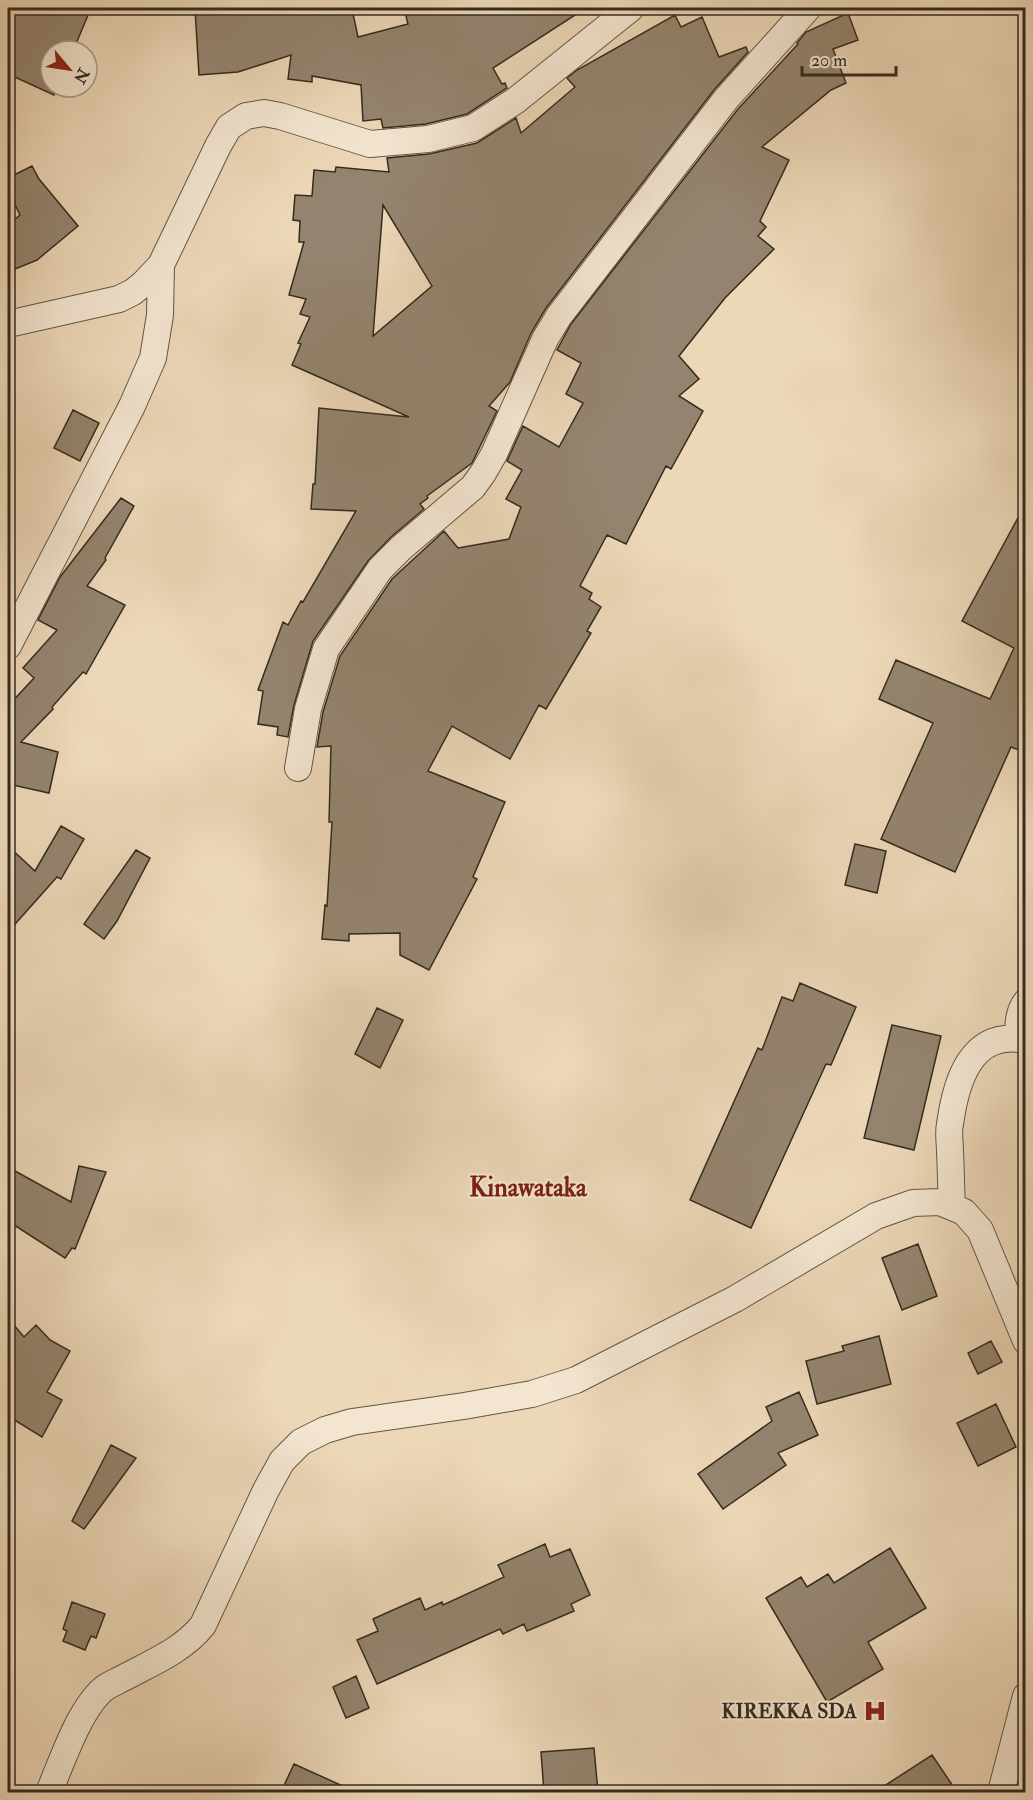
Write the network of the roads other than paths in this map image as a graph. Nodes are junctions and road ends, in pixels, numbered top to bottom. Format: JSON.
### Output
{"nodes":[{"id":1,"x":631,"y":8,"type":"edge"},
{"id":2,"x":808,"y":8,"type":"edge"},
{"id":3,"x":161,"y":265,"type":"junction"},
{"id":4,"x":8,"y":324,"type":"edge"},
{"id":5,"x":8,"y":646,"type":"edge"},
{"id":6,"x":298,"y":768,"type":"dead end"},
{"id":7,"x":1026,"y":1002,"type":"edge"},
{"id":8,"x":1022,"y":1040,"type":"edge"},
{"id":9,"x":952,"y":1207,"type":"junction"},
{"id":10,"x":1026,"y":1341,"type":"edge"},
{"id":11,"x":1026,"y":1696,"type":"edge"},
{"id":12,"x":49,"y":1792,"type":"edge"},
{"id":13,"x":1002,"y":1792,"type":"edge"}],
"edges":[{"from":1,"to":3,"type":"street"},
{"from":2,"to":6,"type":"street"},
{"from":3,"to":4,"type":"street"},
{"from":3,"to":5,"type":"street"},
{"from":7,"to":8,"type":"street"},
{"from":8,"to":9,"type":"street"},
{"from":9,"to":10,"type":"street"},
{"from":9,"to":12,"type":"street"},
{"from":11,"to":13,"type":"street"}]}
